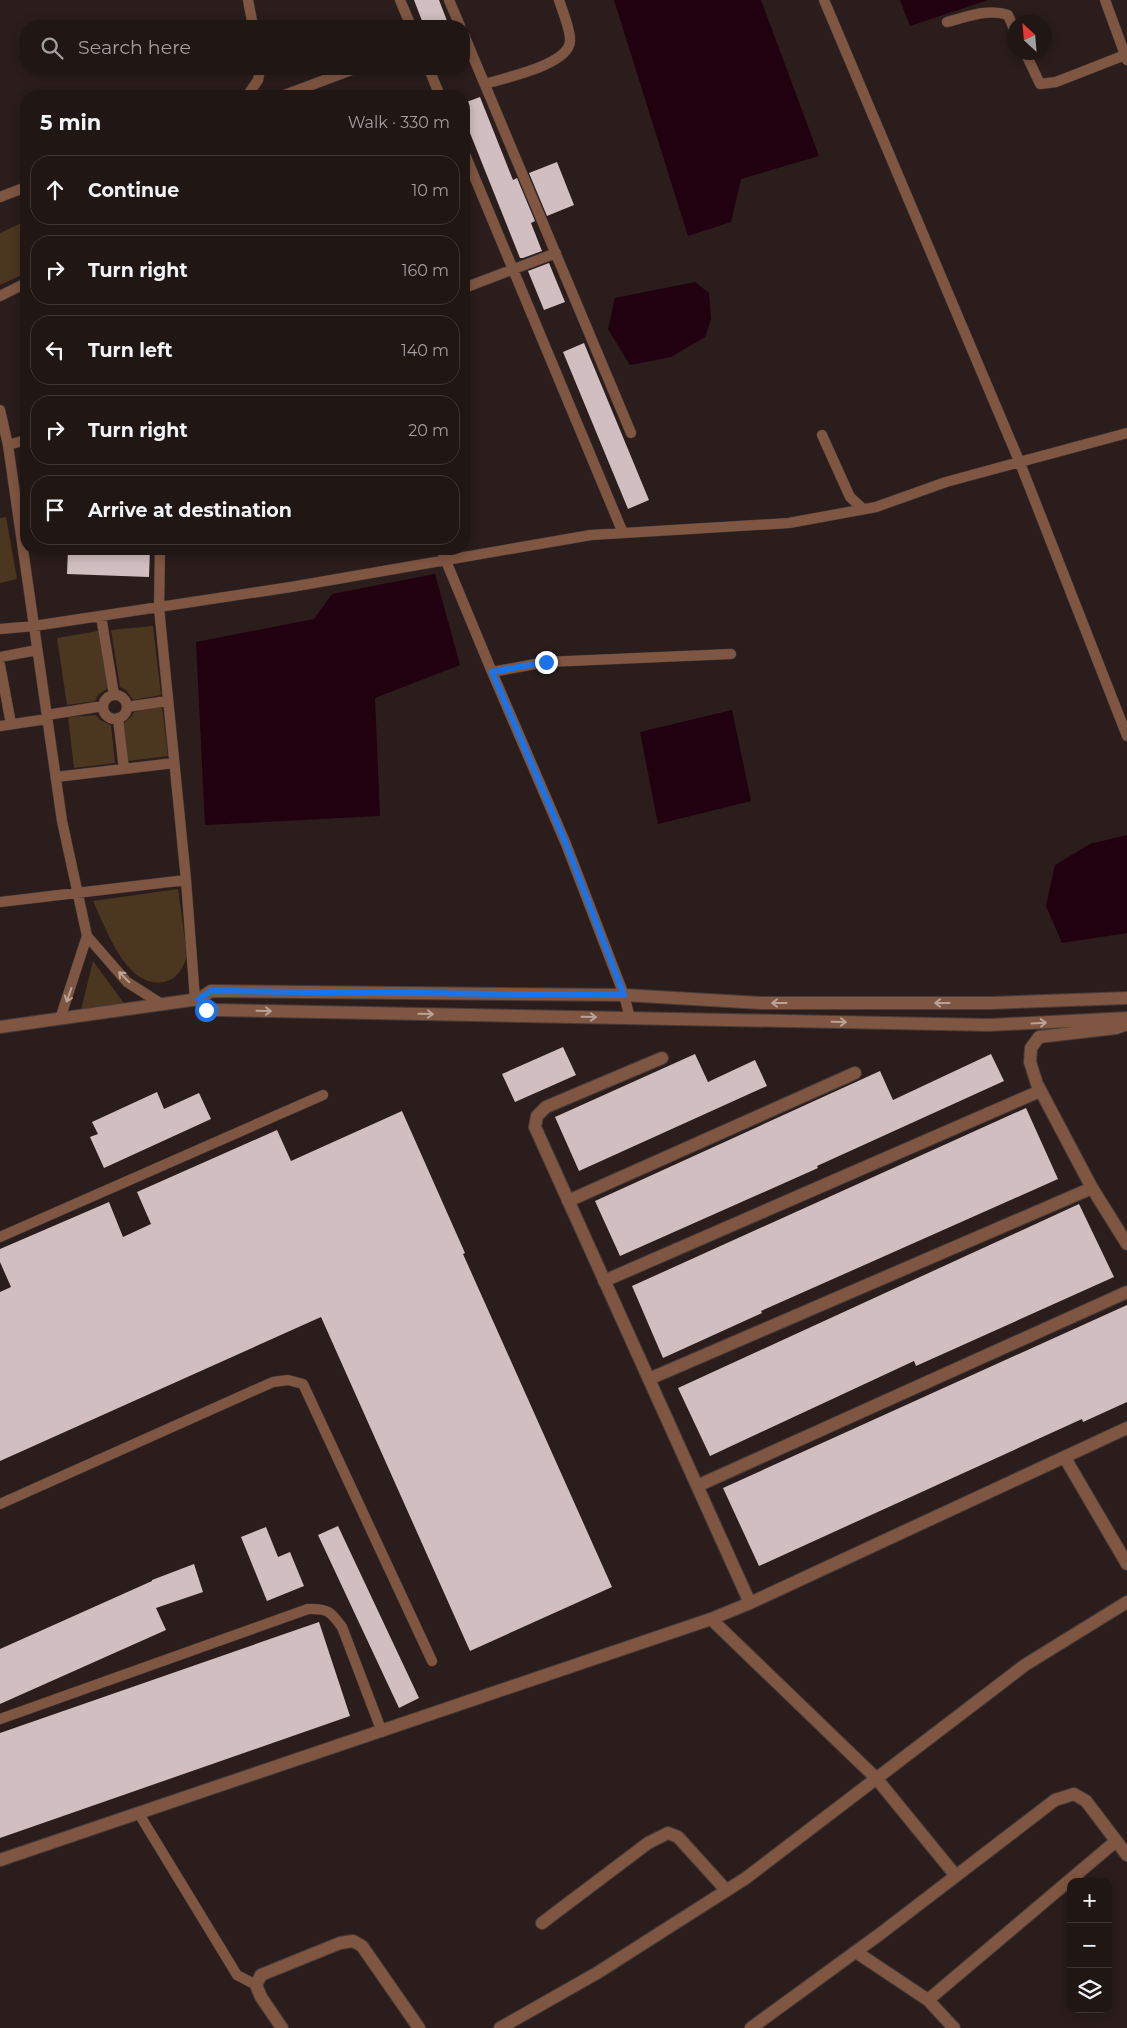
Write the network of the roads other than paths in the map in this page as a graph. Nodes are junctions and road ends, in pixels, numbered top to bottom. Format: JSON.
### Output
{"nodes":[{"id":1,"x":248,"y":0,"type":"edge"},
{"id":2,"x":400,"y":0,"type":"edge"},
{"id":3,"x":448,"y":0,"type":"edge"},
{"id":4,"x":559,"y":0,"type":"edge"},
{"id":5,"x":824,"y":0,"type":"edge"},
{"id":6,"x":1105,"y":0,"type":"edge"},
{"id":7,"x":1008,"y":15,"type":"edge"},
{"id":8,"x":252,"y":20,"type":"edge"},
{"id":9,"x":408,"y":20,"type":"edge"},
{"id":10,"x":457,"y":20,"type":"edge"},
{"id":11,"x":947,"y":22,"type":"dead end"},
{"id":12,"x":470,"y":49,"type":"edge"},
{"id":13,"x":1126,"y":58,"type":"edge"},
{"id":14,"x":1028,"y":60,"type":"edge"},
{"id":15,"x":259,"y":75,"type":"edge"},
{"id":16,"x":338,"y":75,"type":"edge"},
{"id":17,"x":431,"y":75,"type":"edge"},
{"id":18,"x":485,"y":84,"type":"junction"},
{"id":19,"x":251,"y":90,"type":"edge"},
{"id":20,"x":298,"y":90,"type":"edge"},
{"id":21,"x":438,"y":90,"type":"edge"},
{"id":22,"x":470,"y":166,"type":"edge"},
{"id":23,"x":20,"y":191,"type":"edge"},
{"id":24,"x":0,"y":197,"type":"edge"},
{"id":25,"x":556,"y":253,"type":"junction"},
{"id":26,"x":513,"y":269,"type":"junction"},
{"id":27,"x":470,"y":286,"type":"edge"},
{"id":28,"x":20,"y":287,"type":"edge"},
{"id":29,"x":0,"y":296,"type":"edge"},
{"id":30,"x":0,"y":410,"type":"edge"},
{"id":31,"x":631,"y":433,"type":"dead end"},
{"id":32,"x":1127,"y":433,"type":"edge"},
{"id":33,"x":822,"y":435,"type":"dead end"},
{"id":34,"x":20,"y":442,"type":"edge"},
{"id":35,"x":8,"y":445,"type":"junction"},
{"id":36,"x":1020,"y":463,"type":"junction"},
{"id":37,"x":863,"y":510,"type":"junction"},
{"id":38,"x":20,"y":529,"type":"edge"},
{"id":39,"x":623,"y":533,"type":"junction"},
{"id":40,"x":24,"y":555,"type":"edge"},
{"id":41,"x":160,"y":555,"type":"edge"},
{"id":42,"x":444,"y":555,"type":"edge"},
{"id":43,"x":446,"y":559,"type":"junction"},
{"id":44,"x":159,"y":608,"type":"junction"},
{"id":45,"x":101,"y":616,"type":"junction"},
{"id":46,"x":34,"y":626,"type":"junction"},
{"id":47,"x":0,"y":629,"type":"edge"},
{"id":48,"x":37,"y":650,"type":"junction"},
{"id":49,"x":730,"y":654,"type":"dead end"},
{"id":50,"x":0,"y":657,"type":"edge"},
{"id":51,"x":0,"y":665,"type":"edge"},
{"id":52,"x":492,"y":672,"type":"junction"},
{"id":53,"x":2,"y":689,"type":"edge"},
{"id":54,"x":114,"y":695,"type":"junction"},
{"id":55,"x":167,"y":701,"type":"junction"},
{"id":56,"x":103,"y":706,"type":"junction"},
{"id":57,"x":127,"y":707,"type":"junction"},
{"id":58,"x":47,"y":717,"type":"junction"},
{"id":59,"x":118,"y":718,"type":"junction"},
{"id":60,"x":5,"y":725,"type":"edge"},
{"id":61,"x":1127,"y":736,"type":"edge"},
{"id":62,"x":174,"y":763,"type":"junction"},
{"id":63,"x":124,"y":769,"type":"junction"},
{"id":64,"x":56,"y":778,"type":"junction"},
{"id":65,"x":186,"y":880,"type":"junction"},
{"id":66,"x":77,"y":893,"type":"junction"},
{"id":67,"x":0,"y":902,"type":"edge"},
{"id":68,"x":87,"y":936,"type":"junction"},
{"id":69,"x":624,"y":995,"type":"junction"},
{"id":70,"x":1127,"y":998,"type":"edge"},
{"id":71,"x":197,"y":999,"type":"junction"},
{"id":72,"x":991,"y":1002,"type":"junction"},
{"id":73,"x":164,"y":1005,"type":"junction"},
{"id":74,"x":630,"y":1018,"type":"junction"},
{"id":75,"x":1127,"y":1018,"type":"edge"},
{"id":76,"x":60,"y":1019,"type":"junction"},
{"id":77,"x":1127,"y":1024,"type":"edge"},
{"id":78,"x":990,"y":1025,"type":"junction"},
{"id":79,"x":0,"y":1027,"type":"edge"},
{"id":80,"x":662,"y":1058,"type":"dead end"},
{"id":81,"x":855,"y":1073,"type":"dead end"},
{"id":82,"x":1040,"y":1091,"type":"junction"},
{"id":83,"x":323,"y":1095,"type":"dead end"},
{"id":84,"x":1092,"y":1188,"type":"junction"},
{"id":85,"x":568,"y":1201,"type":"junction"},
{"id":86,"x":0,"y":1237,"type":"edge"},
{"id":87,"x":1127,"y":1244,"type":"edge"},
{"id":88,"x":604,"y":1281,"type":"junction"},
{"id":89,"x":1127,"y":1292,"type":"edge"},
{"id":90,"x":648,"y":1379,"type":"junction"},
{"id":91,"x":1127,"y":1428,"type":"edge"},
{"id":92,"x":1065,"y":1458,"type":"junction"},
{"id":93,"x":697,"y":1486,"type":"junction"},
{"id":94,"x":0,"y":1504,"type":"edge"},
{"id":95,"x":1127,"y":1564,"type":"edge"},
{"id":96,"x":1127,"y":1602,"type":"edge"},
{"id":97,"x":750,"y":1603,"type":"junction"},
{"id":98,"x":711,"y":1619,"type":"junction"},
{"id":99,"x":432,"y":1661,"type":"dead end"},
{"id":100,"x":0,"y":1719,"type":"edge"},
{"id":101,"x":382,"y":1732,"type":"junction"},
{"id":102,"x":876,"y":1778,"type":"junction"},
{"id":103,"x":139,"y":1814,"type":"junction"},
{"id":104,"x":1116,"y":1841,"type":"junction"},
{"id":105,"x":1127,"y":1855,"type":"edge"},
{"id":106,"x":0,"y":1860,"type":"edge"},
{"id":107,"x":956,"y":1876,"type":"junction"},
{"id":108,"x":726,"y":1890,"type":"junction"},
{"id":109,"x":542,"y":1923,"type":"dead end"},
{"id":110,"x":856,"y":1952,"type":"junction"},
{"id":111,"x":256,"y":1985,"type":"junction"},
{"id":112,"x":928,"y":2000,"type":"junction"},
{"id":113,"x":282,"y":2028,"type":"edge"},
{"id":114,"x":420,"y":2028,"type":"edge"},
{"id":115,"x":500,"y":2028,"type":"edge"},
{"id":116,"x":751,"y":2028,"type":"edge"},
{"id":117,"x":954,"y":2028,"type":"edge"}],
"edges":[{"from":1,"to":8,"type":"lane"},
{"from":2,"to":9,"type":"lane"},
{"from":3,"to":10,"type":"lane"},
{"from":4,"to":18,"type":"lane"},
{"from":5,"to":36,"type":"lane"},
{"from":6,"to":13,"type":"lane"},
{"from":7,"to":11,"type":"lane"},
{"from":12,"to":18,"type":"lane"},
{"from":13,"to":14,"type":"lane"},
{"from":15,"to":19,"type":"lane"},
{"from":16,"to":20,"type":"lane"},
{"from":17,"to":21,"type":"lane"},
{"from":18,"to":25,"type":"lane"},
{"from":22,"to":26,"type":"lane"},
{"from":23,"to":24,"type":"lane"},
{"from":25,"to":26,"type":"lane"},
{"from":25,"to":31,"type":"lane"},
{"from":26,"to":27,"type":"lane"},
{"from":26,"to":39,"type":"lane"},
{"from":28,"to":29,"type":"lane"},
{"from":30,"to":35,"type":"lane"},
{"from":32,"to":36,"type":"lane"},
{"from":33,"to":37,"type":"lane"},
{"from":34,"to":35,"type":"lane"},
{"from":35,"to":38,"type":"lane"},
{"from":36,"to":37,"type":"lane"},
{"from":36,"to":61,"type":"lane"},
{"from":37,"to":39,"type":"lane"},
{"from":39,"to":43,"type":"lane"},
{"from":40,"to":46,"type":"lane"},
{"from":41,"to":44,"type":"lane"},
{"from":42,"to":43,"type":"lane"},
{"from":43,"to":44,"type":"lane"},
{"from":43,"to":52,"type":"lane"},
{"from":44,"to":45,"type":"lane"},
{"from":44,"to":55,"type":"lane"},
{"from":45,"to":46,"type":"lane"},
{"from":45,"to":54,"type":"lane"},
{"from":46,"to":47,"type":"lane"},
{"from":46,"to":48,"type":"lane"},
{"from":48,"to":50,"type":"lane"},
{"from":48,"to":58,"type":"lane"},
{"from":49,"to":52,"type":"lane"},
{"from":51,"to":53,"type":"lane"},
{"from":52,"to":69,"type":"lane"},
{"from":53,"to":60,"type":"lane"},
{"from":54,"to":56,"type":"lane"},
{"from":54,"to":57,"type":"lane"},
{"from":55,"to":57,"type":"lane"},
{"from":55,"to":62,"type":"lane"},
{"from":56,"to":58,"type":"lane"},
{"from":56,"to":59,"type":"lane"},
{"from":57,"to":59,"type":"lane"},
{"from":58,"to":60,"type":"lane"},
{"from":58,"to":64,"type":"lane"},
{"from":59,"to":63,"type":"lane"},
{"from":62,"to":63,"type":"lane"},
{"from":62,"to":65,"type":"lane"},
{"from":63,"to":64,"type":"lane"},
{"from":64,"to":66,"type":"lane"},
{"from":65,"to":66,"type":"lane"},
{"from":65,"to":71,"type":"lane"},
{"from":66,"to":67,"type":"lane"},
{"from":66,"to":68,"type":"lane"},
{"from":73,"to":68,"type":"lane","one_way":true},
{"from":68,"to":76,"type":"lane","one_way":true},
{"from":69,"to":71,"type":"street"},
{"from":72,"to":69,"type":"street","one_way":true},
{"from":69,"to":74,"type":"lane"},
{"from":70,"to":72,"type":"street"},
{"from":71,"to":73,"type":"street"},
{"from":71,"to":74,"type":"street","one_way":true},
{"from":72,"to":78,"type":"street"},
{"from":73,"to":76,"type":"street"},
{"from":74,"to":78,"type":"street","one_way":true},
{"from":78,"to":75,"type":"street","one_way":true},
{"from":76,"to":79,"type":"street"},
{"from":77,"to":82,"type":"street"},
{"from":80,"to":85,"type":"street"},
{"from":81,"to":85,"type":"street"},
{"from":82,"to":84,"type":"street"},
{"from":82,"to":88,"type":"street"},
{"from":83,"to":86,"type":"lane"},
{"from":84,"to":87,"type":"street"},
{"from":84,"to":90,"type":"street"},
{"from":85,"to":88,"type":"street"},
{"from":88,"to":90,"type":"street"},
{"from":89,"to":93,"type":"street"},
{"from":90,"to":93,"type":"street"},
{"from":91,"to":92,"type":"street"},
{"from":92,"to":95,"type":"street"},
{"from":92,"to":97,"type":"street"},
{"from":93,"to":97,"type":"street"},
{"from":94,"to":99,"type":"lane"},
{"from":96,"to":102,"type":"street"},
{"from":97,"to":98,"type":"street"},
{"from":98,"to":101,"type":"street"},
{"from":98,"to":102,"type":"street"},
{"from":100,"to":101,"type":"lane"},
{"from":101,"to":103,"type":"street"},
{"from":102,"to":107,"type":"street"},
{"from":102,"to":108,"type":"street"},
{"from":103,"to":106,"type":"street"},
{"from":103,"to":111,"type":"lane"},
{"from":104,"to":105,"type":"street"},
{"from":104,"to":107,"type":"street"},
{"from":104,"to":112,"type":"street"},
{"from":107,"to":110,"type":"street"},
{"from":108,"to":109,"type":"street"},
{"from":108,"to":115,"type":"street"},
{"from":110,"to":112,"type":"street"},
{"from":110,"to":116,"type":"street"},
{"from":111,"to":113,"type":"street"},
{"from":111,"to":114,"type":"street"},
{"from":112,"to":117,"type":"street"}]}
